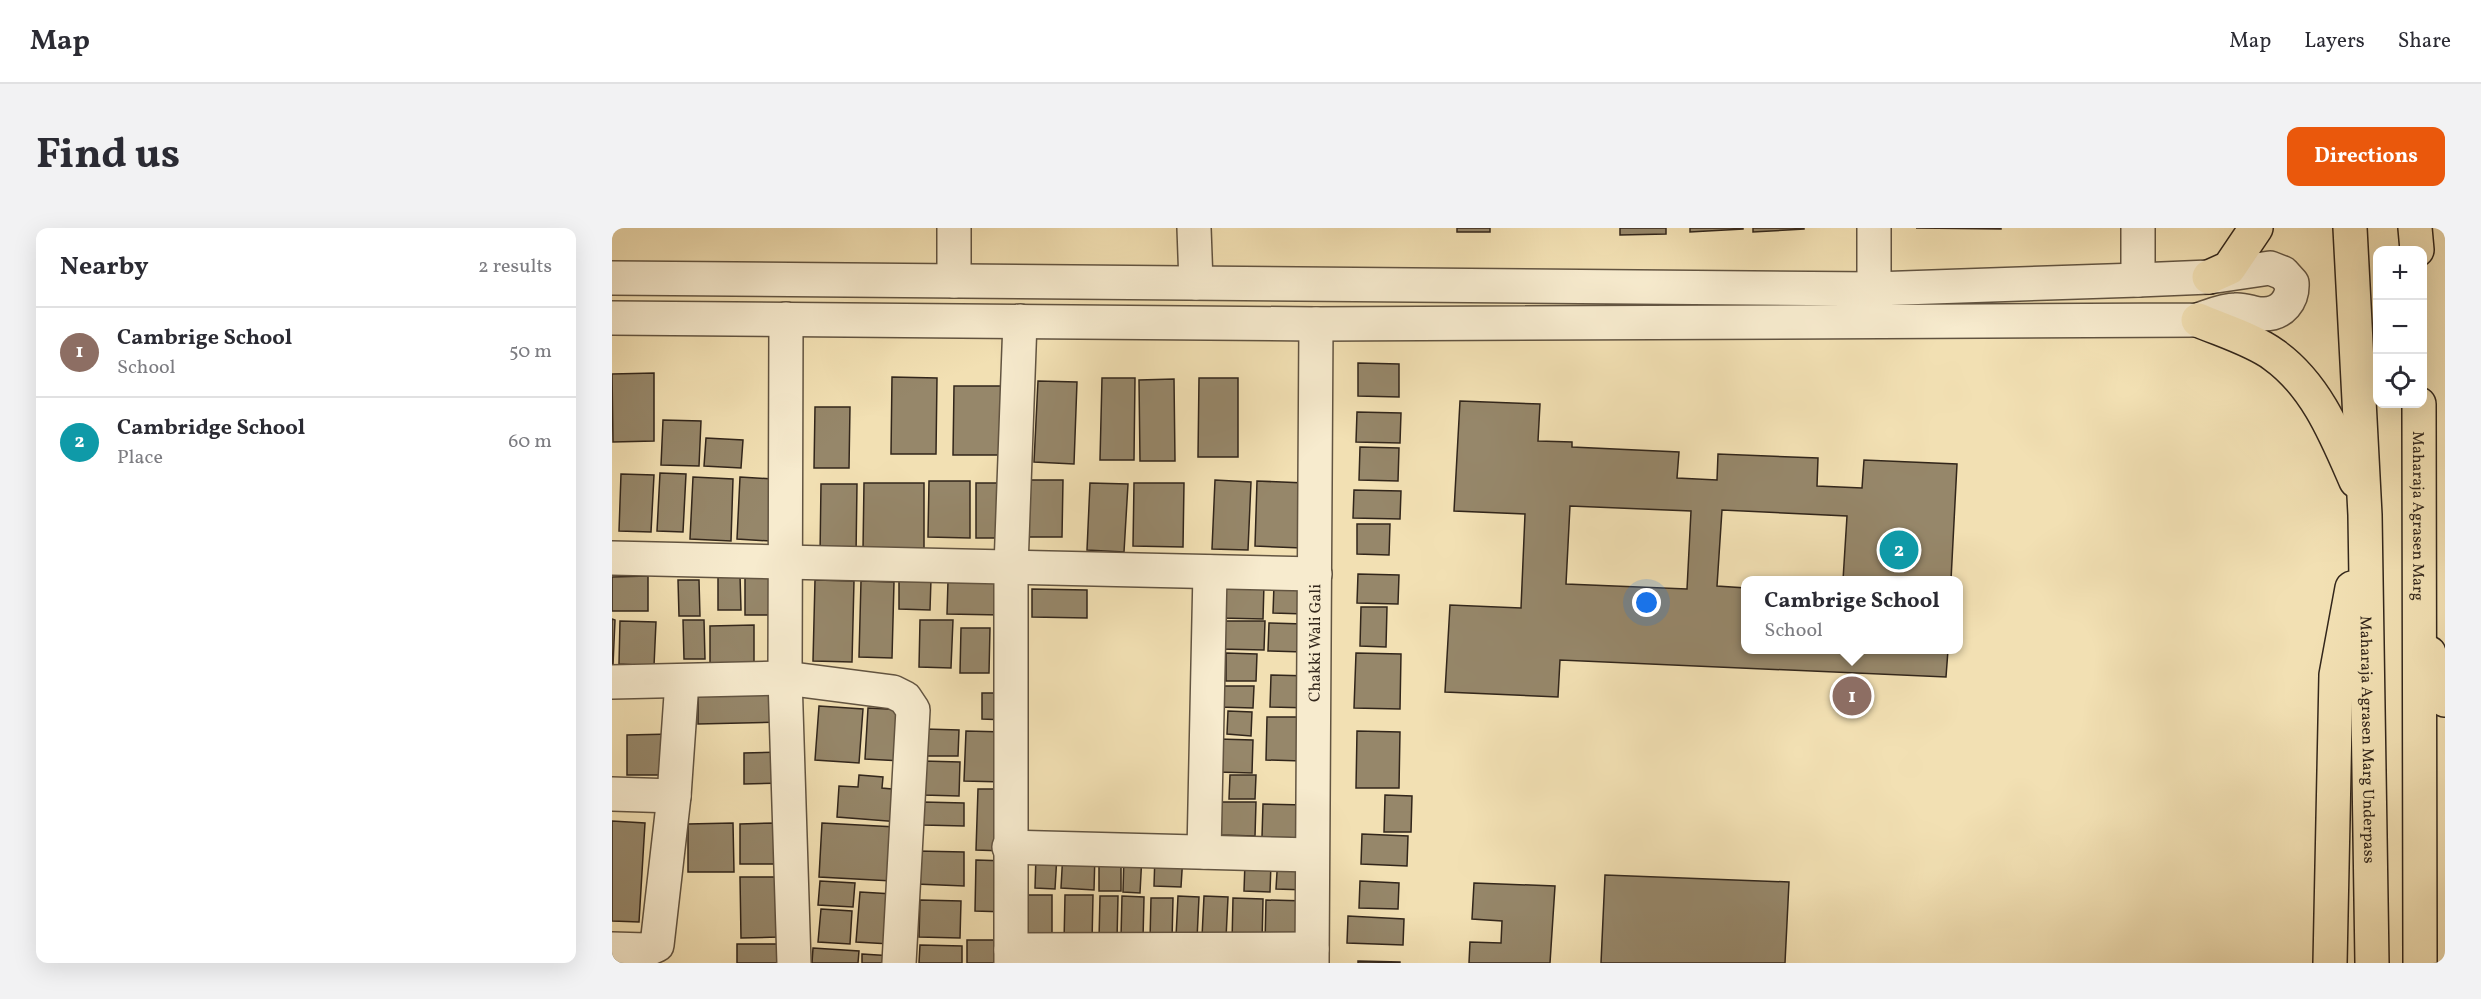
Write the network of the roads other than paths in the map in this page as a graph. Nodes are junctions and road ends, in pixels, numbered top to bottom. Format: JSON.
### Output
{"nodes":[{"id":1,"x":954,"y":228,"type":"edge"},
{"id":2,"x":1194,"y":228,"type":"edge"},
{"id":3,"x":1874,"y":228,"type":"edge"},
{"id":4,"x":2138,"y":228,"type":"edge"},
{"id":5,"x":2256,"y":228,"type":"edge"},
{"id":6,"x":2350,"y":228,"type":"edge"},
{"id":7,"x":2415,"y":228,"type":"edge"},
{"id":8,"x":2416,"y":246,"type":"edge"},
{"id":9,"x":2209,"y":277,"type":"junction"},
{"id":10,"x":612,"y":278,"type":"edge"},
{"id":11,"x":2138,"y":280,"type":"junction"},
{"id":12,"x":954,"y":281,"type":"junction"},
{"id":13,"x":1196,"y":283,"type":"junction"},
{"id":14,"x":1874,"y":289,"type":"junction"},
{"id":15,"x":612,"y":318,"type":"edge"},
{"id":16,"x":786,"y":319,"type":"junction"},
{"id":17,"x":2198,"y":320,"type":"junction"},
{"id":18,"x":1020,"y":321,"type":"junction"},
{"id":19,"x":1316,"y":324,"type":"junction"},
{"id":20,"x":2419,"y":408,"type":"edge"},
{"id":21,"x":2364,"y":507,"type":"junction"},
{"id":22,"x":612,"y":558,"type":"edge"},
{"id":23,"x":787,"y":562,"type":"junction"},
{"id":24,"x":1011,"y":567,"type":"junction"},
{"id":25,"x":1210,"y":572,"type":"junction"},
{"id":26,"x":1315,"y":574,"type":"junction"},
{"id":27,"x":2420,"y":628,"type":"junction"},
{"id":28,"x":785,"y":678,"type":"junction"},
{"id":29,"x":682,"y":681,"type":"junction"},
{"id":30,"x":612,"y":682,"type":"edge"},
{"id":31,"x":2445,"y":700,"type":"edge"},
{"id":32,"x":612,"y":794,"type":"edge"},
{"id":33,"x":674,"y":796,"type":"junction"},
{"id":34,"x":1009,"y":847,"type":"junction"},
{"id":35,"x":1204,"y":852,"type":"junction"},
{"id":36,"x":1312,"y":855,"type":"junction"},
{"id":37,"x":612,"y":949,"type":"edge"},
{"id":38,"x":1011,"y":956,"type":"edge"},
{"id":39,"x":1312,"y":956,"type":"edge"},
{"id":40,"x":794,"y":963,"type":"edge"},
{"id":41,"x":899,"y":963,"type":"edge"},
{"id":42,"x":2330,"y":963,"type":"edge"},
{"id":43,"x":2373,"y":963,"type":"edge"},
{"id":44,"x":2420,"y":963,"type":"edge"}],
"edges":[{"from":1,"to":12,"type":"street"},
{"from":2,"to":13,"type":"street"},
{"from":3,"to":14,"type":"street"},
{"from":4,"to":11,"type":"street"},
{"from":5,"to":9,"type":"main road"},
{"from":6,"to":21,"type":"main road"},
{"from":7,"to":8,"type":"main road"},
{"from":9,"to":11,"type":"street"},
{"from":9,"to":17,"type":"street"},
{"from":10,"to":12,"type":"street"},
{"from":11,"to":14,"type":"street"},
{"from":12,"to":13,"type":"street"},
{"from":13,"to":14,"type":"street"},
{"from":15,"to":16,"type":"street"},
{"from":16,"to":18,"type":"street"},
{"from":16,"to":23,"type":"street"},
{"from":17,"to":19,"type":"street"},
{"from":17,"to":21,"type":"main road"},
{"from":18,"to":19,"type":"street"},
{"from":18,"to":24,"type":"street"},
{"from":19,"to":26,"type":"street","name":"Chakki Wali Gali"},
{"from":20,"to":27,"type":"main road","name":"Maharaja Agrasen Marg"},
{"from":21,"to":42,"type":"main road"},
{"from":21,"to":43,"type":"main road","name":"Maharaja Agrasen Marg Underpass"},
{"from":22,"to":23,"type":"street"},
{"from":23,"to":24,"type":"street"},
{"from":23,"to":28,"type":"street"},
{"from":24,"to":25,"type":"street"},
{"from":24,"to":34,"type":"street"},
{"from":25,"to":26,"type":"street"},
{"from":25,"to":35,"type":"street"},
{"from":26,"to":36,"type":"street","name":"Chakki Wali Gali"},
{"from":27,"to":31,"type":"main road"},
{"from":27,"to":44,"type":"main road"},
{"from":28,"to":29,"type":"street"},
{"from":28,"to":40,"type":"street"},
{"from":28,"to":41,"type":"street"},
{"from":29,"to":30,"type":"street"},
{"from":29,"to":33,"type":"street"},
{"from":32,"to":33,"type":"street"},
{"from":33,"to":37,"type":"street"},
{"from":34,"to":35,"type":"street"},
{"from":34,"to":38,"type":"street"},
{"from":35,"to":36,"type":"street"},
{"from":36,"to":39,"type":"street","name":"Chakki Wali Gali"},
{"from":38,"to":39,"type":"street"}]}
